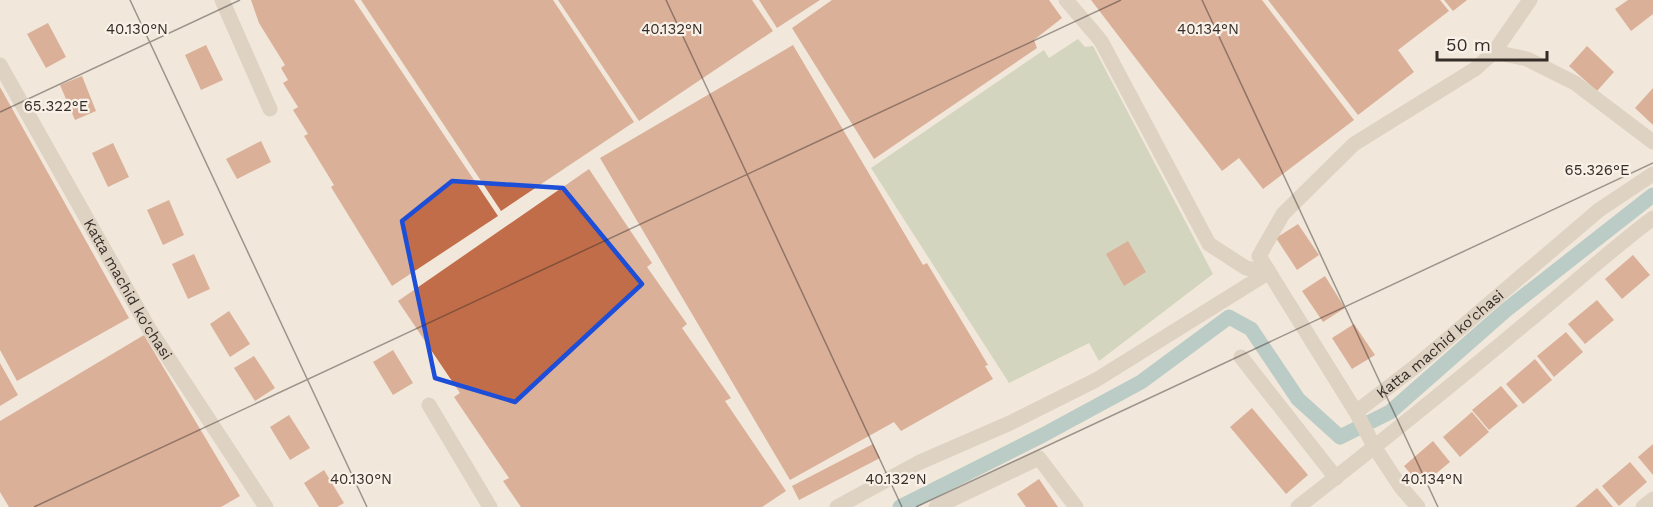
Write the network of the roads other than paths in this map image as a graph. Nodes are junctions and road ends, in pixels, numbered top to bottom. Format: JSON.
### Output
{"nodes":[{"id":1,"x":222,"y":0,"type":"edge"},
{"id":2,"x":1066,"y":0,"type":"edge"},
{"id":3,"x":1530,"y":0,"type":"edge"},
{"id":4,"x":1494,"y":52,"type":"junction"},
{"id":5,"x":0,"y":65,"type":"edge"},
{"id":6,"x":270,"y":109,"type":"dead end"},
{"id":7,"x":1653,"y":142,"type":"edge"},
{"id":8,"x":1653,"y":174,"type":"edge"},
{"id":9,"x":1653,"y":218,"type":"edge"},
{"id":10,"x":1269,"y":272,"type":"junction"},
{"id":11,"x":1241,"y":357,"type":"dead end"},
{"id":12,"x":429,"y":405,"type":"dead end"},
{"id":13,"x":1356,"y":412,"type":"junction"},
{"id":14,"x":1375,"y":448,"type":"junction"},
{"id":15,"x":1336,"y":478,"type":"junction"},
{"id":16,"x":1653,"y":499,"type":"edge"},
{"id":17,"x":266,"y":507,"type":"edge"},
{"id":18,"x":490,"y":507,"type":"edge"},
{"id":19,"x":837,"y":507,"type":"edge"},
{"id":20,"x":936,"y":507,"type":"edge"},
{"id":21,"x":1076,"y":507,"type":"edge"},
{"id":22,"x":1298,"y":507,"type":"edge"},
{"id":23,"x":1418,"y":507,"type":"edge"},
{"id":24,"x":1643,"y":507,"type":"edge"}],
"edges":[{"from":1,"to":6,"type":"street"},
{"from":2,"to":10,"type":"street"},
{"from":3,"to":4,"type":"street"},
{"from":4,"to":7,"type":"street"},
{"from":4,"to":10,"type":"street"},
{"from":5,"to":17,"type":"street","name":"Katta machid ko'chasi"},
{"from":8,"to":13,"type":"street","name":"Katta machid ko'chasi"},
{"from":9,"to":14,"type":"street"},
{"from":10,"to":13,"type":"street"},
{"from":10,"to":19,"type":"street"},
{"from":11,"to":15,"type":"street"},
{"from":12,"to":18,"type":"street"},
{"from":13,"to":14,"type":"street"},
{"from":14,"to":15,"type":"street"},
{"from":14,"to":23,"type":"street"},
{"from":15,"to":22,"type":"street"},
{"from":16,"to":24,"type":"street"},
{"from":20,"to":21,"type":"street"}]}
